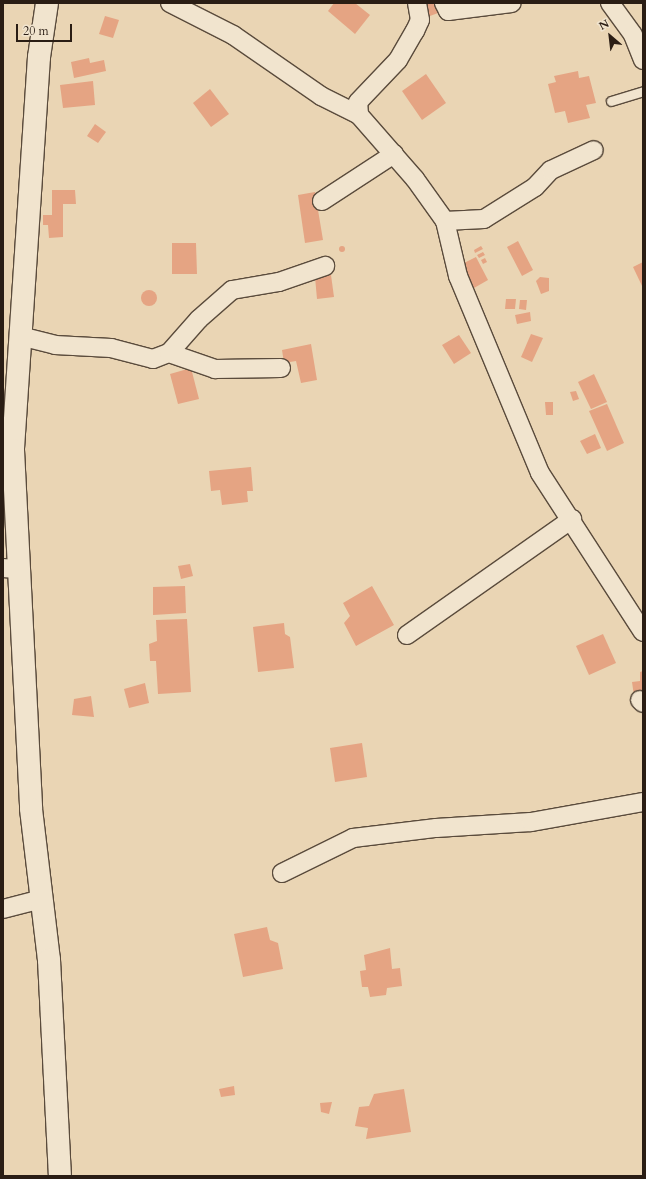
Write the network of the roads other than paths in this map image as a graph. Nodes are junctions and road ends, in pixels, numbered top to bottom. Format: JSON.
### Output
{"nodes":[{"id":1,"x":47,"y":3,"type":"edge"},
{"id":2,"x":170,"y":3,"type":"edge"},
{"id":3,"x":512,"y":3,"type":"edge"},
{"id":4,"x":610,"y":3,"type":"edge"},
{"id":5,"x":446,"y":7,"type":"edge"},
{"id":6,"x":419,"y":11,"type":"edge"},
{"id":7,"x":643,"y":60,"type":"edge"},
{"id":8,"x":643,"y":91,"type":"edge"},
{"id":9,"x":610,"y":101,"type":"dead end"},
{"id":10,"x":359,"y":115,"type":"junction"},
{"id":11,"x":594,"y":150,"type":"dead end"},
{"id":12,"x":394,"y":154,"type":"junction"},
{"id":13,"x":322,"y":201,"type":"dead end"},
{"id":14,"x":445,"y":221,"type":"junction"},
{"id":15,"x":325,"y":266,"type":"dead end"},
{"id":16,"x":20,"y":336,"type":"junction"},
{"id":17,"x":169,"y":353,"type":"junction"},
{"id":18,"x":281,"y":368,"type":"dead end"},
{"id":19,"x":572,"y":519,"type":"junction"},
{"id":20,"x":10,"y":569,"type":"edge"},
{"id":21,"x":643,"y":632,"type":"edge"},
{"id":22,"x":407,"y":635,"type":"dead end"},
{"id":23,"x":643,"y":802,"type":"edge"},
{"id":24,"x":282,"y":873,"type":"dead end"},
{"id":25,"x":42,"y":899,"type":"junction"},
{"id":26,"x":3,"y":909,"type":"edge"},
{"id":27,"x":60,"y":1176,"type":"edge"}],
"edges":[{"from":1,"to":16,"type":"street"},
{"from":2,"to":10,"type":"street"},
{"from":3,"to":5,"type":"street"},
{"from":4,"to":7,"type":"street"},
{"from":5,"to":6,"type":"street"},
{"from":6,"to":10,"type":"street"},
{"from":8,"to":9,"type":"lane"},
{"from":10,"to":12,"type":"street"},
{"from":11,"to":14,"type":"street"},
{"from":12,"to":13,"type":"street"},
{"from":12,"to":14,"type":"street"},
{"from":14,"to":19,"type":"street"},
{"from":15,"to":17,"type":"street"},
{"from":16,"to":17,"type":"street"},
{"from":16,"to":20,"type":"street"},
{"from":17,"to":18,"type":"street"},
{"from":19,"to":21,"type":"street"},
{"from":19,"to":22,"type":"street"},
{"from":20,"to":25,"type":"street"},
{"from":23,"to":24,"type":"street"},
{"from":25,"to":26,"type":"street"},
{"from":25,"to":27,"type":"street"}]}
